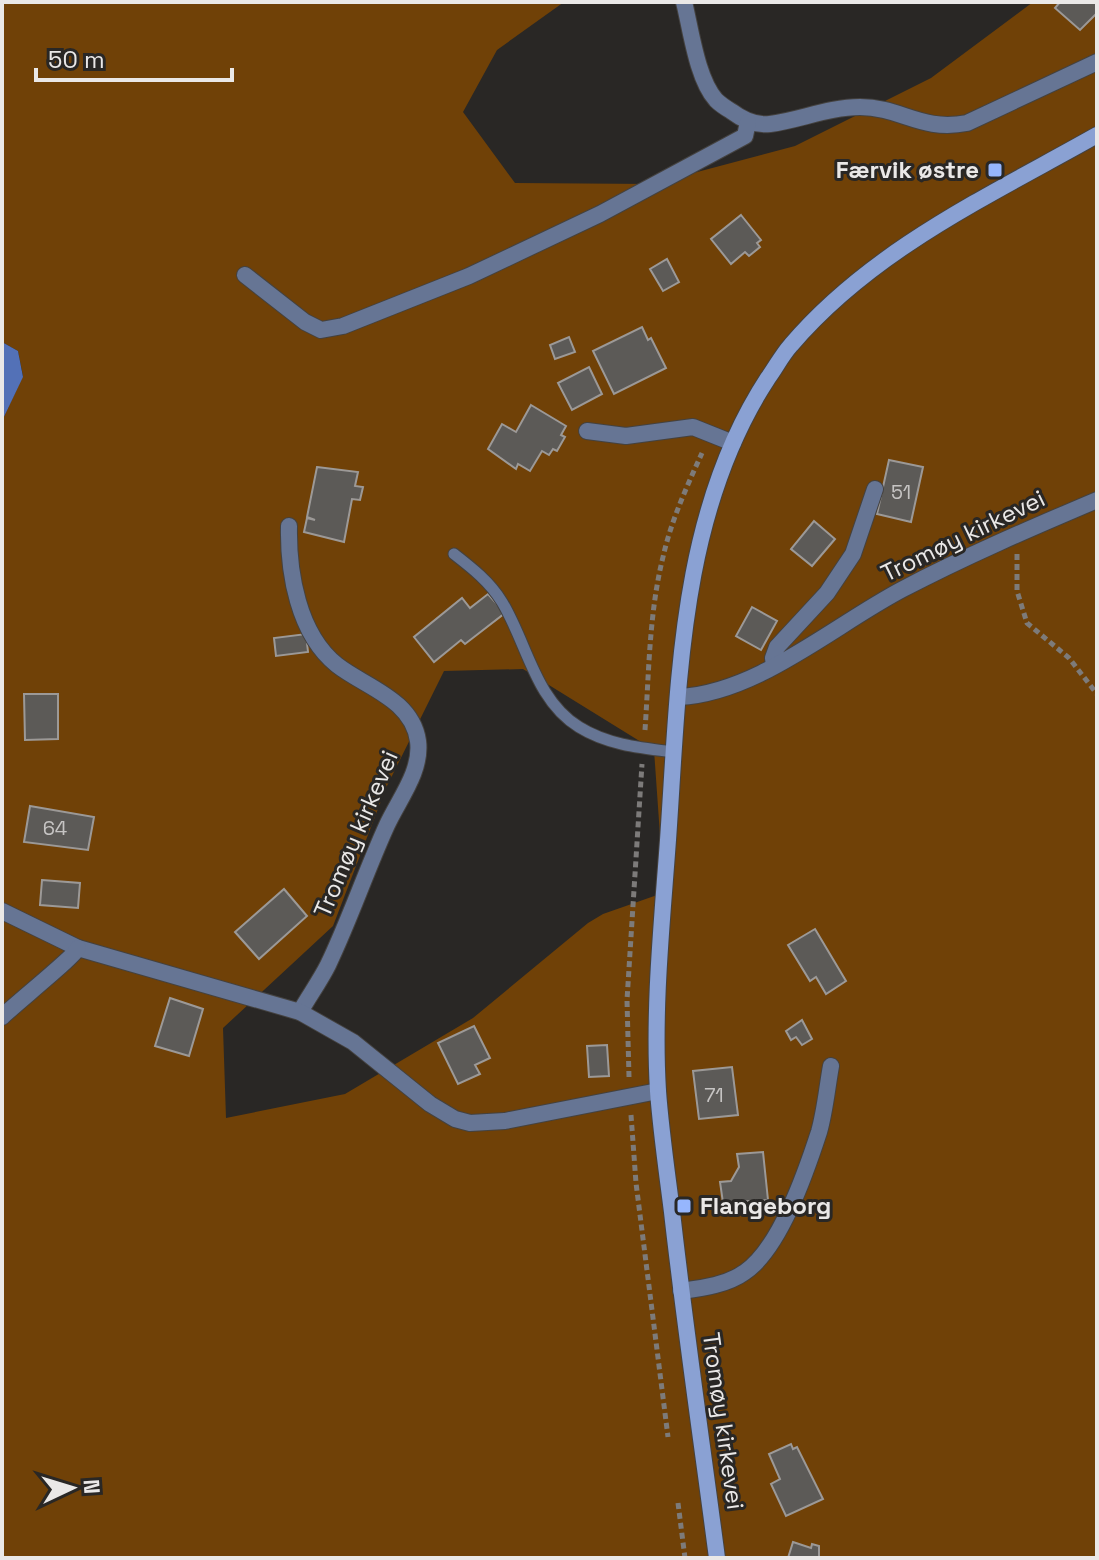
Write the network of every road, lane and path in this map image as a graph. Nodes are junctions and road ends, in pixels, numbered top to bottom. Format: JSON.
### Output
{"nodes":[{"id":1,"x":684,"y":2,"type":"edge"},
{"id":2,"x":1097,"y":62,"type":"edge"},
{"id":3,"x":748,"y":122,"type":"junction"},
{"id":4,"x":1097,"y":135,"type":"edge"},
{"id":5,"x":245,"y":275,"type":"dead end"},
{"id":6,"x":587,"y":431,"type":"dead end"},
{"id":7,"x":710,"y":433,"type":"junction"},
{"id":8,"x":733,"y":443,"type":"junction"},
{"id":9,"x":875,"y":489,"type":"dead end"},
{"id":10,"x":1097,"y":500,"type":"edge"},
{"id":11,"x":289,"y":526,"type":"dead end"},
{"id":12,"x":1010,"y":537,"type":"junction"},
{"id":13,"x":454,"y":554,"type":"dead end"},
{"id":14,"x":774,"y":665,"type":"junction"},
{"id":15,"x":1097,"y":694,"type":"edge"},
{"id":16,"x":679,"y":697,"type":"junction"},
{"id":17,"x":643,"y":749,"type":"junction"},
{"id":18,"x":674,"y":752,"type":"junction"},
{"id":19,"x":2,"y":911,"type":"edge"},
{"id":20,"x":78,"y":948,"type":"junction"},
{"id":21,"x":300,"y":1012,"type":"junction"},
{"id":22,"x":2,"y":1017,"type":"edge"},
{"id":23,"x":831,"y":1066,"type":"dead end"},
{"id":24,"x":658,"y":1091,"type":"junction"},
{"id":25,"x":629,"y":1096,"type":"junction"},
{"id":26,"x":681,"y":1291,"type":"junction"},
{"id":27,"x":668,"y":1437,"type":"dead end"},
{"id":28,"x":678,"y":1503,"type":"dead end"},
{"id":29,"x":685,"y":1558,"type":"edge"},
{"id":30,"x":717,"y":1558,"type":"edge"}],
"edges":[{"from":1,"to":3,"type":"street"},
{"from":2,"to":3,"type":"street"},
{"from":3,"to":5,"type":"street"},
{"from":4,"to":8,"type":"main road","name":"Tromøy kirkevei"},
{"from":6,"to":7,"type":"street"},
{"from":7,"to":8,"type":"street"},
{"from":7,"to":17,"type":"path"},
{"from":8,"to":16,"type":"main road","name":"Tromøy kirkevei"},
{"from":9,"to":14,"type":"street"},
{"from":10,"to":12,"type":"street","name":"Tromøy kirkevei"},
{"from":11,"to":21,"type":"street","name":"Tromøy kirkevei"},
{"from":12,"to":14,"type":"street","name":"Tromøy kirkevei"},
{"from":12,"to":15,"type":"path"},
{"from":13,"to":17,"type":"lane"},
{"from":14,"to":16,"type":"street","name":"Tromøy kirkevei"},
{"from":16,"to":18,"type":"main road","name":"Tromøy kirkevei"},
{"from":17,"to":18,"type":"lane"},
{"from":17,"to":25,"type":"path"},
{"from":18,"to":24,"type":"main road","name":"Tromøy kirkevei"},
{"from":19,"to":20,"type":"street"},
{"from":20,"to":21,"type":"street"},
{"from":20,"to":22,"type":"street"},
{"from":21,"to":25,"type":"street"},
{"from":23,"to":26,"type":"street"},
{"from":24,"to":25,"type":"street"},
{"from":24,"to":26,"type":"main road","name":"Tromøy kirkevei"},
{"from":25,"to":27,"type":"path"},
{"from":26,"to":30,"type":"main road","name":"Tromøy kirkevei"},
{"from":28,"to":29,"type":"path"}]}
